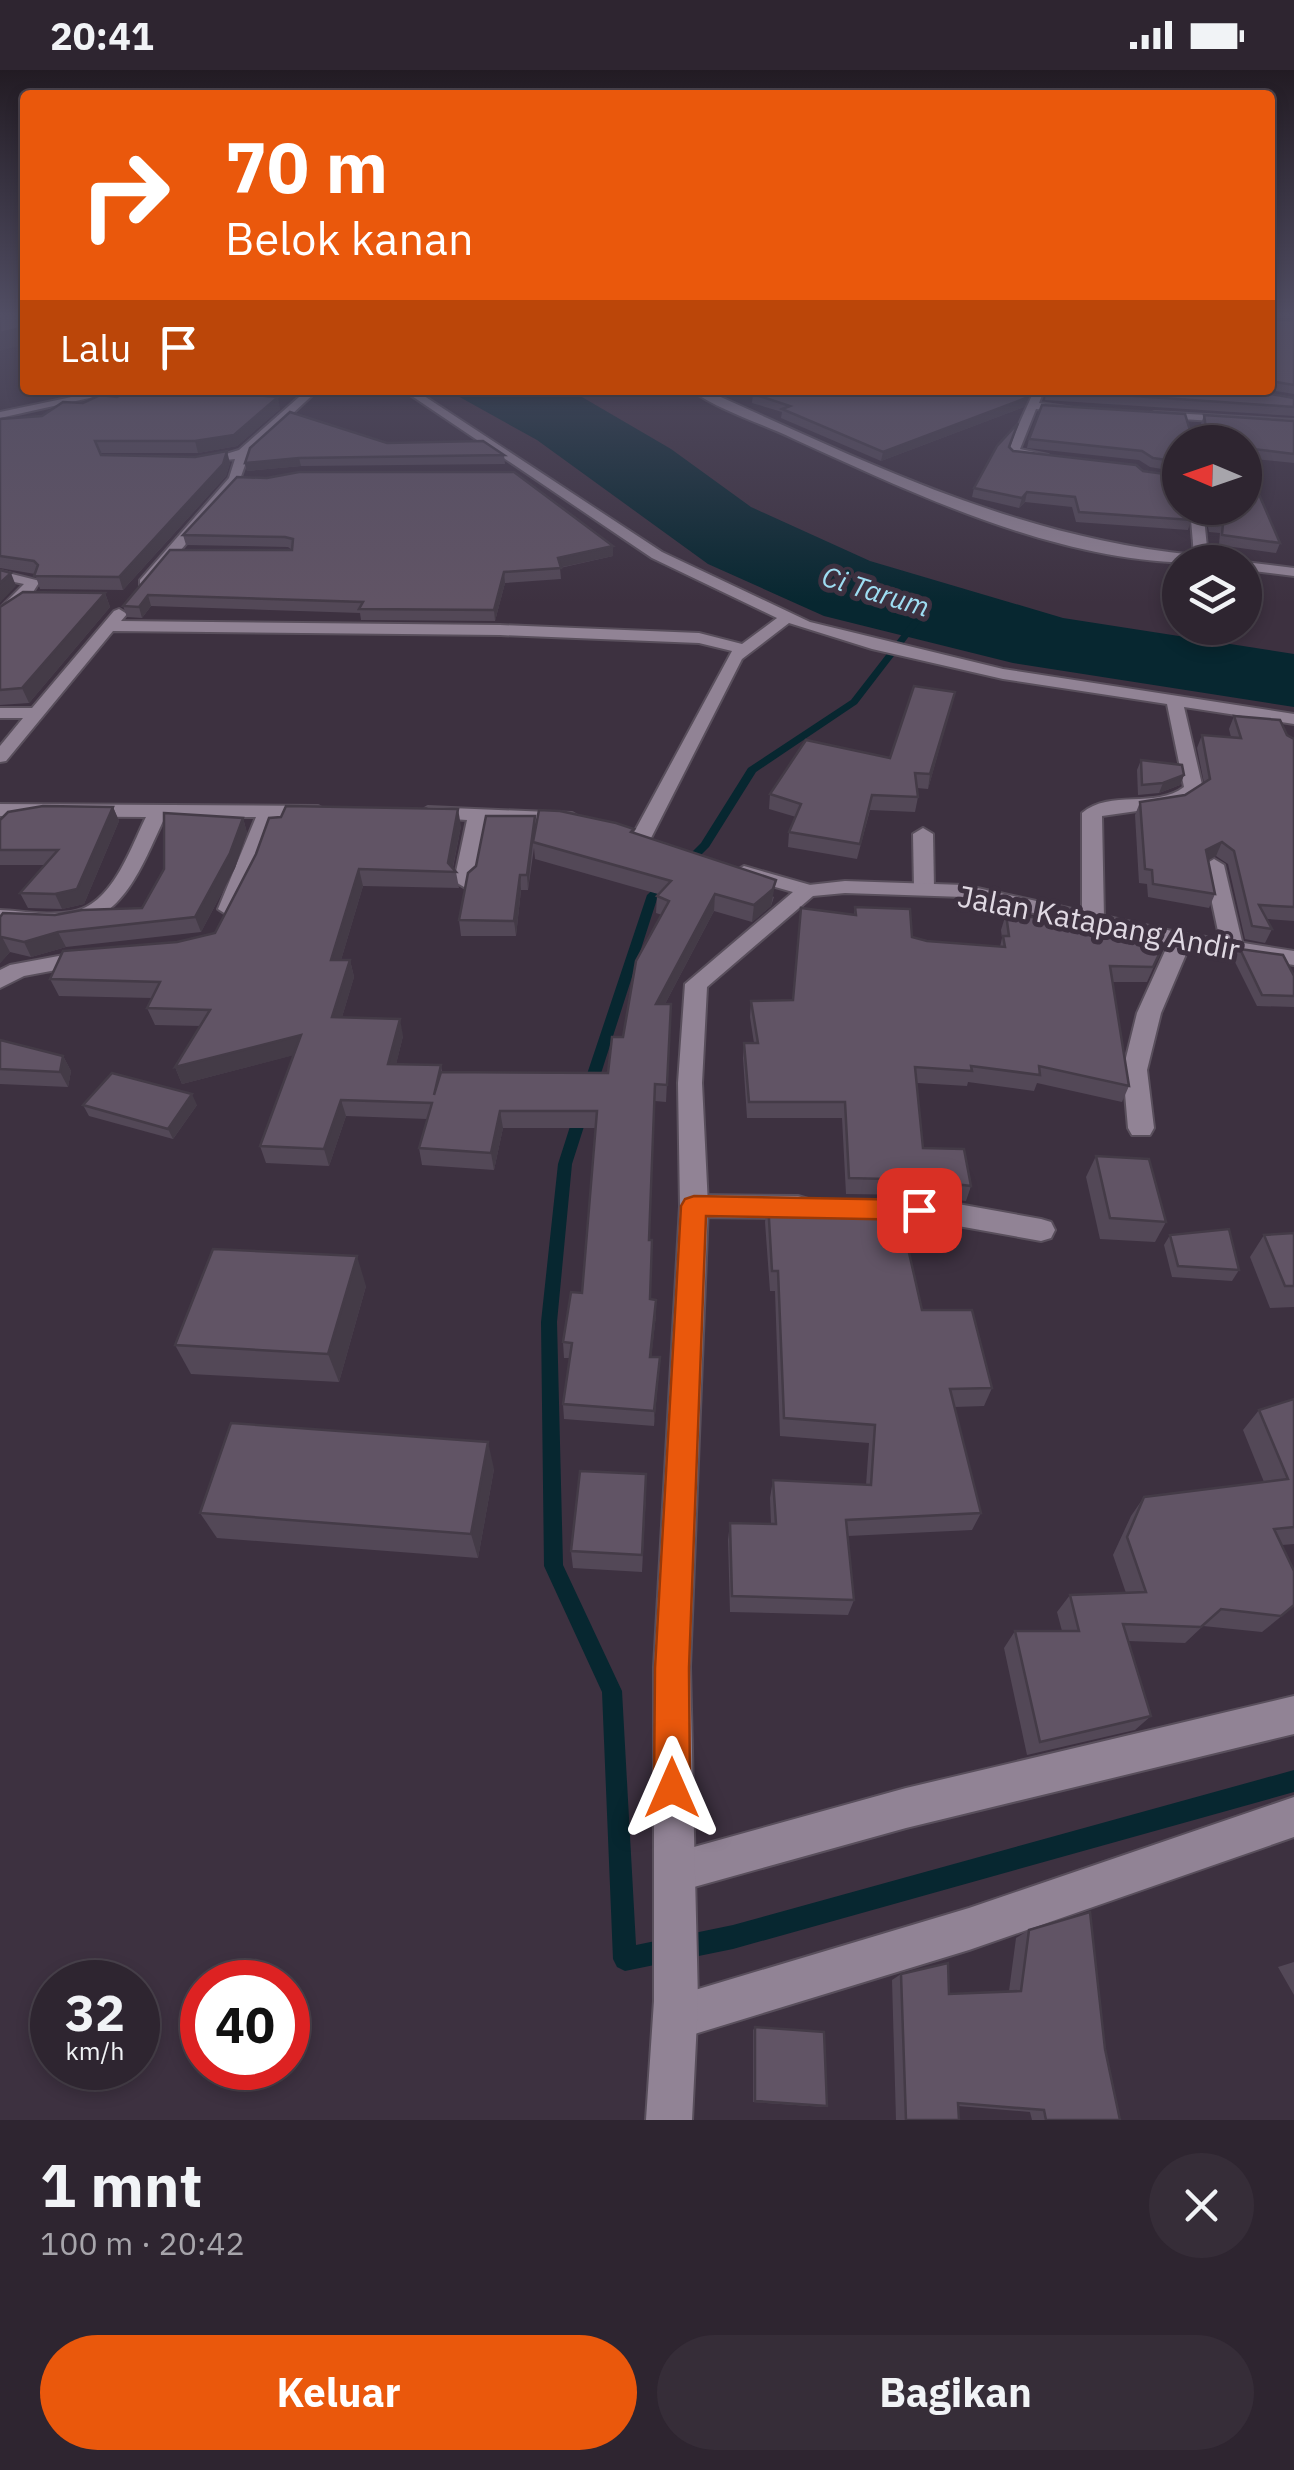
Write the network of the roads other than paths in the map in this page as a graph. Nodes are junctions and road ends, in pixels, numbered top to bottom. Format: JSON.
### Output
{"nodes":[{"id":1,"x":289,"y":412,"type":"edge"},
{"id":2,"x":441,"y":412,"type":"edge"},
{"id":3,"x":746,"y":412,"type":"edge"},
{"id":4,"x":1031,"y":412,"type":"edge"},
{"id":5,"x":1146,"y":415,"type":"edge"},
{"id":6,"x":1190,"y":417,"type":"junction"},
{"id":7,"x":1294,"y":422,"type":"edge"},
{"id":8,"x":1192,"y":425,"type":"edge"},
{"id":9,"x":242,"y":453,"type":"junction"},
{"id":10,"x":222,"y":459,"type":"edge"},
{"id":11,"x":1058,"y":460,"type":"edge"},
{"id":12,"x":535,"y":474,"type":"junction"},
{"id":13,"x":516,"y":475,"type":"edge"},
{"id":14,"x":167,"y":553,"type":"junction"},
{"id":15,"x":202,"y":553,"type":"edge"},
{"id":16,"x":1162,"y":555,"type":"edge"},
{"id":17,"x":1262,"y":568,"type":"edge"},
{"id":18,"x":1294,"y":572,"type":"edge"},
{"id":19,"x":0,"y":575,"type":"edge"},
{"id":20,"x":23,"y":597,"type":"junction"},
{"id":21,"x":41,"y":598,"type":"edge"},
{"id":22,"x":0,"y":616,"type":"edge"},
{"id":23,"x":787,"y":618,"type":"junction"},
{"id":24,"x":109,"y":626,"type":"junction"},
{"id":25,"x":744,"y":648,"type":"junction"},
{"id":26,"x":1175,"y":702,"type":"junction"},
{"id":27,"x":37,"y":712,"type":"junction"},
{"id":28,"x":0,"y":713,"type":"edge"},
{"id":29,"x":1288,"y":723,"type":"edge"},
{"id":30,"x":0,"y":757,"type":"edge"},
{"id":31,"x":0,"y":810,"type":"edge"},
{"id":32,"x":268,"y":811,"type":"junction"},
{"id":33,"x":158,"y":812,"type":"junction"},
{"id":34,"x":342,"y":812,"type":"edge"},
{"id":35,"x":415,"y":813,"type":"edge"},
{"id":36,"x":478,"y":814,"type":"junction"},
{"id":37,"x":587,"y":822,"type":"edge"},
{"id":38,"x":922,"y":834,"type":"dead end"},
{"id":39,"x":666,"y":846,"type":"edge"},
{"id":40,"x":1214,"y":865,"type":"edge"},
{"id":41,"x":730,"y":868,"type":"edge"},
{"id":42,"x":464,"y":881,"type":"edge"},
{"id":43,"x":924,"y":889,"type":"junction"},
{"id":44,"x":807,"y":890,"type":"junction"},
{"id":45,"x":0,"y":916,"type":"edge"},
{"id":46,"x":1093,"y":919,"type":"junction"},
{"id":47,"x":217,"y":935,"type":"edge"},
{"id":48,"x":1181,"y":940,"type":"junction"},
{"id":49,"x":1233,"y":950,"type":"junction"},
{"id":50,"x":107,"y":955,"type":"edge"},
{"id":51,"x":1294,"y":958,"type":"edge"},
{"id":52,"x":0,"y":980,"type":"edge"},
{"id":53,"x":1140,"y":1128,"type":"dead end"},
{"id":54,"x":694,"y":1206,"type":"junction"},
{"id":55,"x":1041,"y":1230,"type":"dead end"},
{"id":56,"x":1294,"y":1715,"type":"edge"},
{"id":57,"x":1294,"y":1817,"type":"edge"},
{"id":58,"x":676,"y":1872,"type":"junction"},
{"id":59,"x":676,"y":2010,"type":"junction"},
{"id":60,"x":669,"y":2120,"type":"edge"}],
"edges":[{"from":1,"to":9,"type":"street"},
{"from":2,"to":12,"type":"street"},
{"from":3,"to":16,"type":"street"},
{"from":4,"to":11,"type":"street"},
{"from":5,"to":6,"type":"street"},
{"from":6,"to":7,"type":"street"},
{"from":6,"to":8,"type":"street"},
{"from":9,"to":10,"type":"street"},
{"from":9,"to":14,"type":"street"},
{"from":12,"to":13,"type":"street"},
{"from":12,"to":23,"type":"street"},
{"from":14,"to":15,"type":"street"},
{"from":14,"to":24,"type":"street"},
{"from":17,"to":18,"type":"street"},
{"from":19,"to":20,"type":"street"},
{"from":20,"to":21,"type":"street"},
{"from":20,"to":22,"type":"street"},
{"from":23,"to":25,"type":"street"},
{"from":23,"to":26,"type":"street"},
{"from":24,"to":25,"type":"street"},
{"from":24,"to":27,"type":"street"},
{"from":25,"to":39,"type":"street"},
{"from":26,"to":29,"type":"street"},
{"from":26,"to":46,"type":"street"},
{"from":27,"to":28,"type":"street"},
{"from":27,"to":30,"type":"street"},
{"from":31,"to":33,"type":"street"},
{"from":32,"to":33,"type":"street"},
{"from":32,"to":34,"type":"street"},
{"from":32,"to":47,"type":"street"},
{"from":33,"to":45,"type":"street"},
{"from":35,"to":36,"type":"street"},
{"from":36,"to":37,"type":"street"},
{"from":36,"to":42,"type":"street"},
{"from":38,"to":43,"type":"street"},
{"from":40,"to":49,"type":"street"},
{"from":41,"to":44,"type":"street","name":"Jalan Katapang Andir"},
{"from":43,"to":44,"type":"street","name":"Jalan Katapang Andir"},
{"from":43,"to":46,"type":"street","name":"Jalan Katapang Andir"},
{"from":44,"to":54,"type":"street"},
{"from":46,"to":48,"type":"street","name":"Jalan Katapang Andir"},
{"from":48,"to":49,"type":"street","name":"Jalan Katapang Andir"},
{"from":48,"to":53,"type":"street"},
{"from":49,"to":51,"type":"street","name":"Jalan Katapang Andir"},
{"from":50,"to":52,"type":"street"},
{"from":54,"to":55,"type":"street"},
{"from":54,"to":58,"type":"street"},
{"from":56,"to":58,"type":"street"},
{"from":57,"to":59,"type":"street"},
{"from":58,"to":59,"type":"street"},
{"from":59,"to":60,"type":"street"}]}
